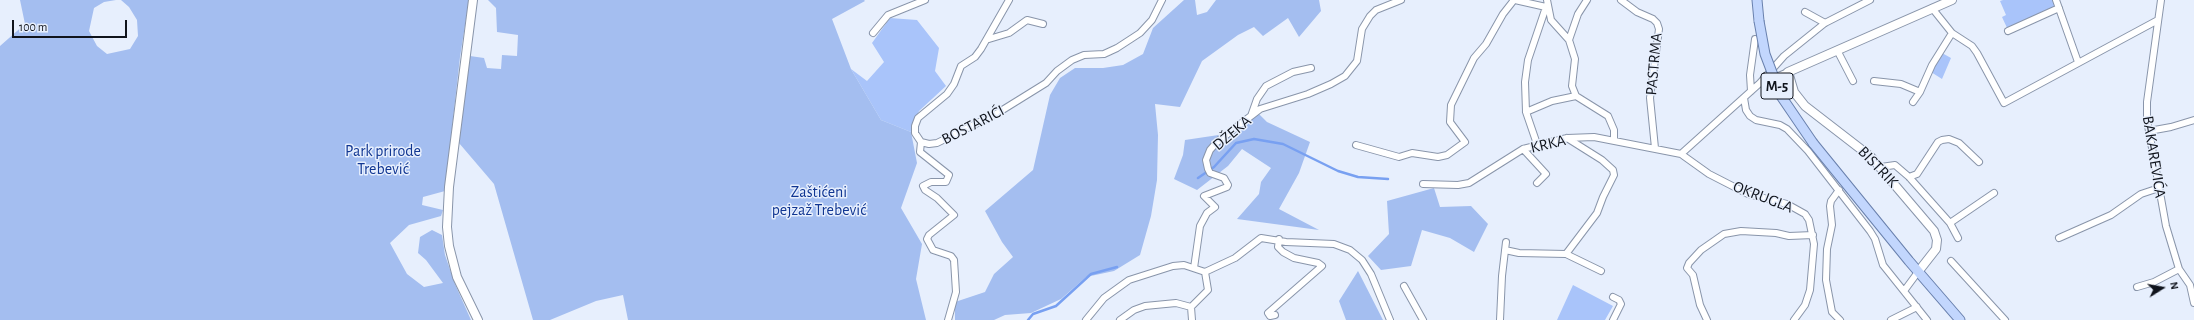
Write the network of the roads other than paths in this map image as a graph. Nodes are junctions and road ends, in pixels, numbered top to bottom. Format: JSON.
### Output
{"nodes":[{"id":1,"x":473,"y":0,"type":"edge"},
{"id":2,"x":925,"y":0,"type":"edge"},
{"id":3,"x":1009,"y":0,"type":"edge"},
{"id":4,"x":1162,"y":0,"type":"edge"},
{"id":5,"x":1401,"y":0,"type":"edge"},
{"id":6,"x":1514,"y":0,"type":"edge"},
{"id":7,"x":1587,"y":0,"type":"edge"},
{"id":8,"x":1621,"y":0,"type":"edge"},
{"id":9,"x":1757,"y":0,"type":"edge"},
{"id":10,"x":1870,"y":0,"type":"edge"},
{"id":11,"x":1952,"y":0,"type":"edge"},
{"id":12,"x":2056,"y":0,"type":"edge"},
{"id":13,"x":2161,"y":0,"type":"edge"},
{"id":14,"x":1547,"y":3,"type":"edge"},
{"id":15,"x":1932,"y":8,"type":"junction"},
{"id":16,"x":2059,"y":8,"type":"junction"},
{"id":17,"x":1805,"y":12,"type":"dead end"},
{"id":18,"x":2158,"y":20,"type":"junction"},
{"id":19,"x":1825,"y":23,"type":"junction"},
{"id":20,"x":1043,"y":24,"type":"dead end"},
{"id":21,"x":2008,"y":32,"type":"dead end"},
{"id":22,"x":873,"y":33,"type":"dead end"},
{"id":23,"x":1952,"y":34,"type":"junction"},
{"id":24,"x":989,"y":39,"type":"junction"},
{"id":25,"x":1754,"y":39,"type":"dead end"},
{"id":26,"x":1569,"y":40,"type":"junction"},
{"id":27,"x":1837,"y":50,"type":"junction"},
{"id":28,"x":2078,"y":62,"type":"junction"},
{"id":29,"x":1312,"y":68,"type":"dead end"},
{"id":30,"x":1788,"y":72,"type":"junction"},
{"id":31,"x":1853,"y":81,"type":"dead end"},
{"id":32,"x":1874,"y":81,"type":"dead end"},
{"id":33,"x":1760,"y":84,"type":"junction"},
{"id":34,"x":1751,"y":91,"type":"junction"},
{"id":35,"x":1920,"y":92,"type":"junction"},
{"id":36,"x":1576,"y":96,"type":"junction"},
{"id":37,"x":1744,"y":98,"type":"junction"},
{"id":38,"x":1912,"y":102,"type":"dead end"},
{"id":39,"x":1526,"y":112,"type":"junction"},
{"id":40,"x":1251,"y":116,"type":"junction"},
{"id":41,"x":2194,"y":120,"type":"edge"},
{"id":42,"x":2149,"y":131,"type":"junction"},
{"id":43,"x":1567,"y":138,"type":"junction"},
{"id":44,"x":1614,"y":140,"type":"junction"},
{"id":45,"x":921,"y":142,"type":"junction"},
{"id":46,"x":1537,"y":144,"type":"junction"},
{"id":47,"x":1356,"y":145,"type":"dead end"},
{"id":48,"x":1655,"y":148,"type":"junction"},
{"id":49,"x":1523,"y":150,"type":"junction"},
{"id":50,"x":1681,"y":154,"type":"junction"},
{"id":51,"x":1979,"y":162,"type":"dead end"},
{"id":52,"x":1881,"y":167,"type":"junction"},
{"id":53,"x":1909,"y":177,"type":"junction"},
{"id":54,"x":1537,"y":183,"type":"dead end"},
{"id":55,"x":1423,"y":184,"type":"dead end"},
{"id":56,"x":2159,"y":188,"type":"junction"},
{"id":57,"x":1839,"y":190,"type":"junction"},
{"id":58,"x":1994,"y":193,"type":"dead end"},
{"id":59,"x":1950,"y":223,"type":"junction"},
{"id":60,"x":1813,"y":236,"type":"junction"},
{"id":61,"x":1958,"y":238,"type":"dead end"},
{"id":62,"x":2059,"y":238,"type":"dead end"},
{"id":63,"x":1279,"y":240,"type":"junction"},
{"id":64,"x":1506,"y":242,"type":"dead end"},
{"id":65,"x":1814,"y":244,"type":"junction"},
{"id":66,"x":1827,"y":244,"type":"junction"},
{"id":67,"x":1505,"y":250,"type":"junction"},
{"id":68,"x":1566,"y":254,"type":"junction"},
{"id":69,"x":1951,"y":261,"type":"dead end"},
{"id":70,"x":1194,"y":268,"type":"junction"},
{"id":71,"x":2179,"y":269,"type":"junction"},
{"id":72,"x":1601,"y":270,"type":"dead end"},
{"id":73,"x":1205,"y":272,"type":"junction"},
{"id":74,"x":1918,"y":272,"type":"junction"},
{"id":75,"x":1404,"y":286,"type":"dead end"},
{"id":76,"x":2192,"y":286,"type":"edge"},
{"id":77,"x":2138,"y":287,"type":"dead end"},
{"id":78,"x":1904,"y":291,"type":"junction"},
{"id":79,"x":1613,"y":297,"type":"dead end"},
{"id":80,"x":2194,"y":303,"type":"edge"},
{"id":81,"x":1917,"y":306,"type":"junction"},
{"id":82,"x":1191,"y":307,"type":"junction"},
{"id":83,"x":1275,"y":315,"type":"dead end"},
{"id":84,"x":478,"y":320,"type":"edge"},
{"id":85,"x":948,"y":320,"type":"edge"},
{"id":86,"x":1086,"y":320,"type":"edge"},
{"id":87,"x":1120,"y":320,"type":"edge"},
{"id":88,"x":1192,"y":320,"type":"edge"},
{"id":89,"x":1390,"y":320,"type":"edge"},
{"id":90,"x":1423,"y":320,"type":"edge"},
{"id":91,"x":1501,"y":320,"type":"edge"},
{"id":92,"x":1613,"y":320,"type":"edge"},
{"id":93,"x":1707,"y":320,"type":"edge"},
{"id":94,"x":1794,"y":320,"type":"edge"},
{"id":95,"x":1840,"y":320,"type":"edge"},
{"id":96,"x":1891,"y":320,"type":"edge"},
{"id":97,"x":1927,"y":320,"type":"edge"},
{"id":98,"x":1960,"y":320,"type":"edge"},
{"id":99,"x":2005,"y":320,"type":"edge"}],
"edges":[{"from":1,"to":84,"type":"main road"},
{"from":2,"to":22,"type":"street"},
{"from":3,"to":24,"type":"street","name":"BOSTARIĆI"},
{"from":4,"to":45,"type":"street","name":"BOSTARIĆI"},
{"from":5,"to":40,"type":"street","name":"DŽEKA"},
{"from":6,"to":14,"type":"street"},
{"from":6,"to":47,"type":"street"},
{"from":7,"to":26,"type":"street"},
{"from":8,"to":48,"type":"street","name":"PASTRMA"},
{"from":9,"to":74,"type":"main road","number":"M-5","bridge":true},
{"from":10,"to":19,"type":"street"},
{"from":11,"to":15,"type":"main road"},
{"from":12,"to":16,"type":"street"},
{"from":13,"to":18,"type":"street","name":"BAKAREVIĆA"},
{"from":14,"to":26,"type":"street"},
{"from":14,"to":39,"type":"street"},
{"from":15,"to":23,"type":"street"},
{"from":15,"to":27,"type":"main road"},
{"from":16,"to":21,"type":"street"},
{"from":16,"to":28,"type":"street"},
{"from":17,"to":19,"type":"street"},
{"from":18,"to":28,"type":"street"},
{"from":18,"to":42,"type":"street","name":"BAKAREVIĆA"},
{"from":19,"to":33,"type":"street"},
{"from":20,"to":24,"type":"street"},
{"from":23,"to":28,"type":"street"},
{"from":23,"to":35,"type":"street"},
{"from":24,"to":45,"type":"street","name":"BOSTARIĆI"},
{"from":25,"to":34,"type":"street"},
{"from":26,"to":36,"type":"street"},
{"from":27,"to":30,"type":"main road"},
{"from":27,"to":31,"type":"street"},
{"from":29,"to":40,"type":"street"},
{"from":30,"to":33,"type":"street"},
{"from":30,"to":52,"type":"main road","name":"BISTRIK"},
{"from":32,"to":35,"type":"street"},
{"from":33,"to":34,"type":"street"},
{"from":34,"to":37,"type":"street"},
{"from":35,"to":38,"type":"street"},
{"from":36,"to":39,"type":"street"},
{"from":36,"to":44,"type":"street"},
{"from":37,"to":50,"type":"street"},
{"from":37,"to":57,"type":"street"},
{"from":39,"to":46,"type":"street"},
{"from":40,"to":70,"type":"street","name":"DŽEKA"},
{"from":41,"to":42,"type":"street"},
{"from":42,"to":56,"type":"street","name":"BAKAREVIĆA"},
{"from":43,"to":44,"type":"street","name":"KRKA"},
{"from":43,"to":46,"type":"street","name":"KRKA"},
{"from":43,"to":68,"type":"street"},
{"from":44,"to":48,"type":"street","name":"KRKA"},
{"from":45,"to":85,"type":"street"},
{"from":46,"to":49,"type":"street","name":"KRKA"},
{"from":48,"to":50,"type":"street","name":"KRKA"},
{"from":49,"to":54,"type":"street"},
{"from":49,"to":55,"type":"street","name":"KRKA"},
{"from":50,"to":60,"type":"street","name":"OKRUGLA"},
{"from":51,"to":53,"type":"street"},
{"from":52,"to":53,"type":"street"},
{"from":52,"to":74,"type":"main road","name":"BISTRIK"},
{"from":53,"to":59,"type":"street"},
{"from":56,"to":62,"type":"street"},
{"from":56,"to":71,"type":"street","name":"BAKAREVIĆA"},
{"from":57,"to":66,"type":"street"},
{"from":57,"to":78,"type":"street"},
{"from":58,"to":59,"type":"street"},
{"from":59,"to":61,"type":"street"},
{"from":60,"to":65,"type":"street","name":"OKRUGLA"},
{"from":60,"to":93,"type":"street","name":"OKRUGLA"},
{"from":63,"to":73,"type":"street"},
{"from":63,"to":83,"type":"street"},
{"from":63,"to":89,"type":"street"},
{"from":64,"to":67,"type":"street"},
{"from":65,"to":66,"type":"street"},
{"from":65,"to":94,"type":"street","name":"OKRUGLA"},
{"from":66,"to":95,"type":"street"},
{"from":67,"to":68,"type":"street"},
{"from":67,"to":91,"type":"street"},
{"from":68,"to":72,"type":"street"},
{"from":69,"to":99,"type":"street"},
{"from":70,"to":73,"type":"street"},
{"from":70,"to":86,"type":"street"},
{"from":71,"to":76,"type":"street","name":"BAKAREVIĆA"},
{"from":71,"to":77,"type":"street"},
{"from":73,"to":82,"type":"street"},
{"from":74,"to":78,"type":"street"},
{"from":74,"to":98,"type":"main road","number":"M-5"},
{"from":75,"to":90,"type":"street"},
{"from":76,"to":80,"type":"street","name":"BAKAREVIĆA"},
{"from":78,"to":81,"type":"street"},
{"from":79,"to":92,"type":"street"},
{"from":81,"to":96,"type":"street"},
{"from":81,"to":97,"type":"street"},
{"from":82,"to":87,"type":"street"},
{"from":82,"to":88,"type":"street"}]}
